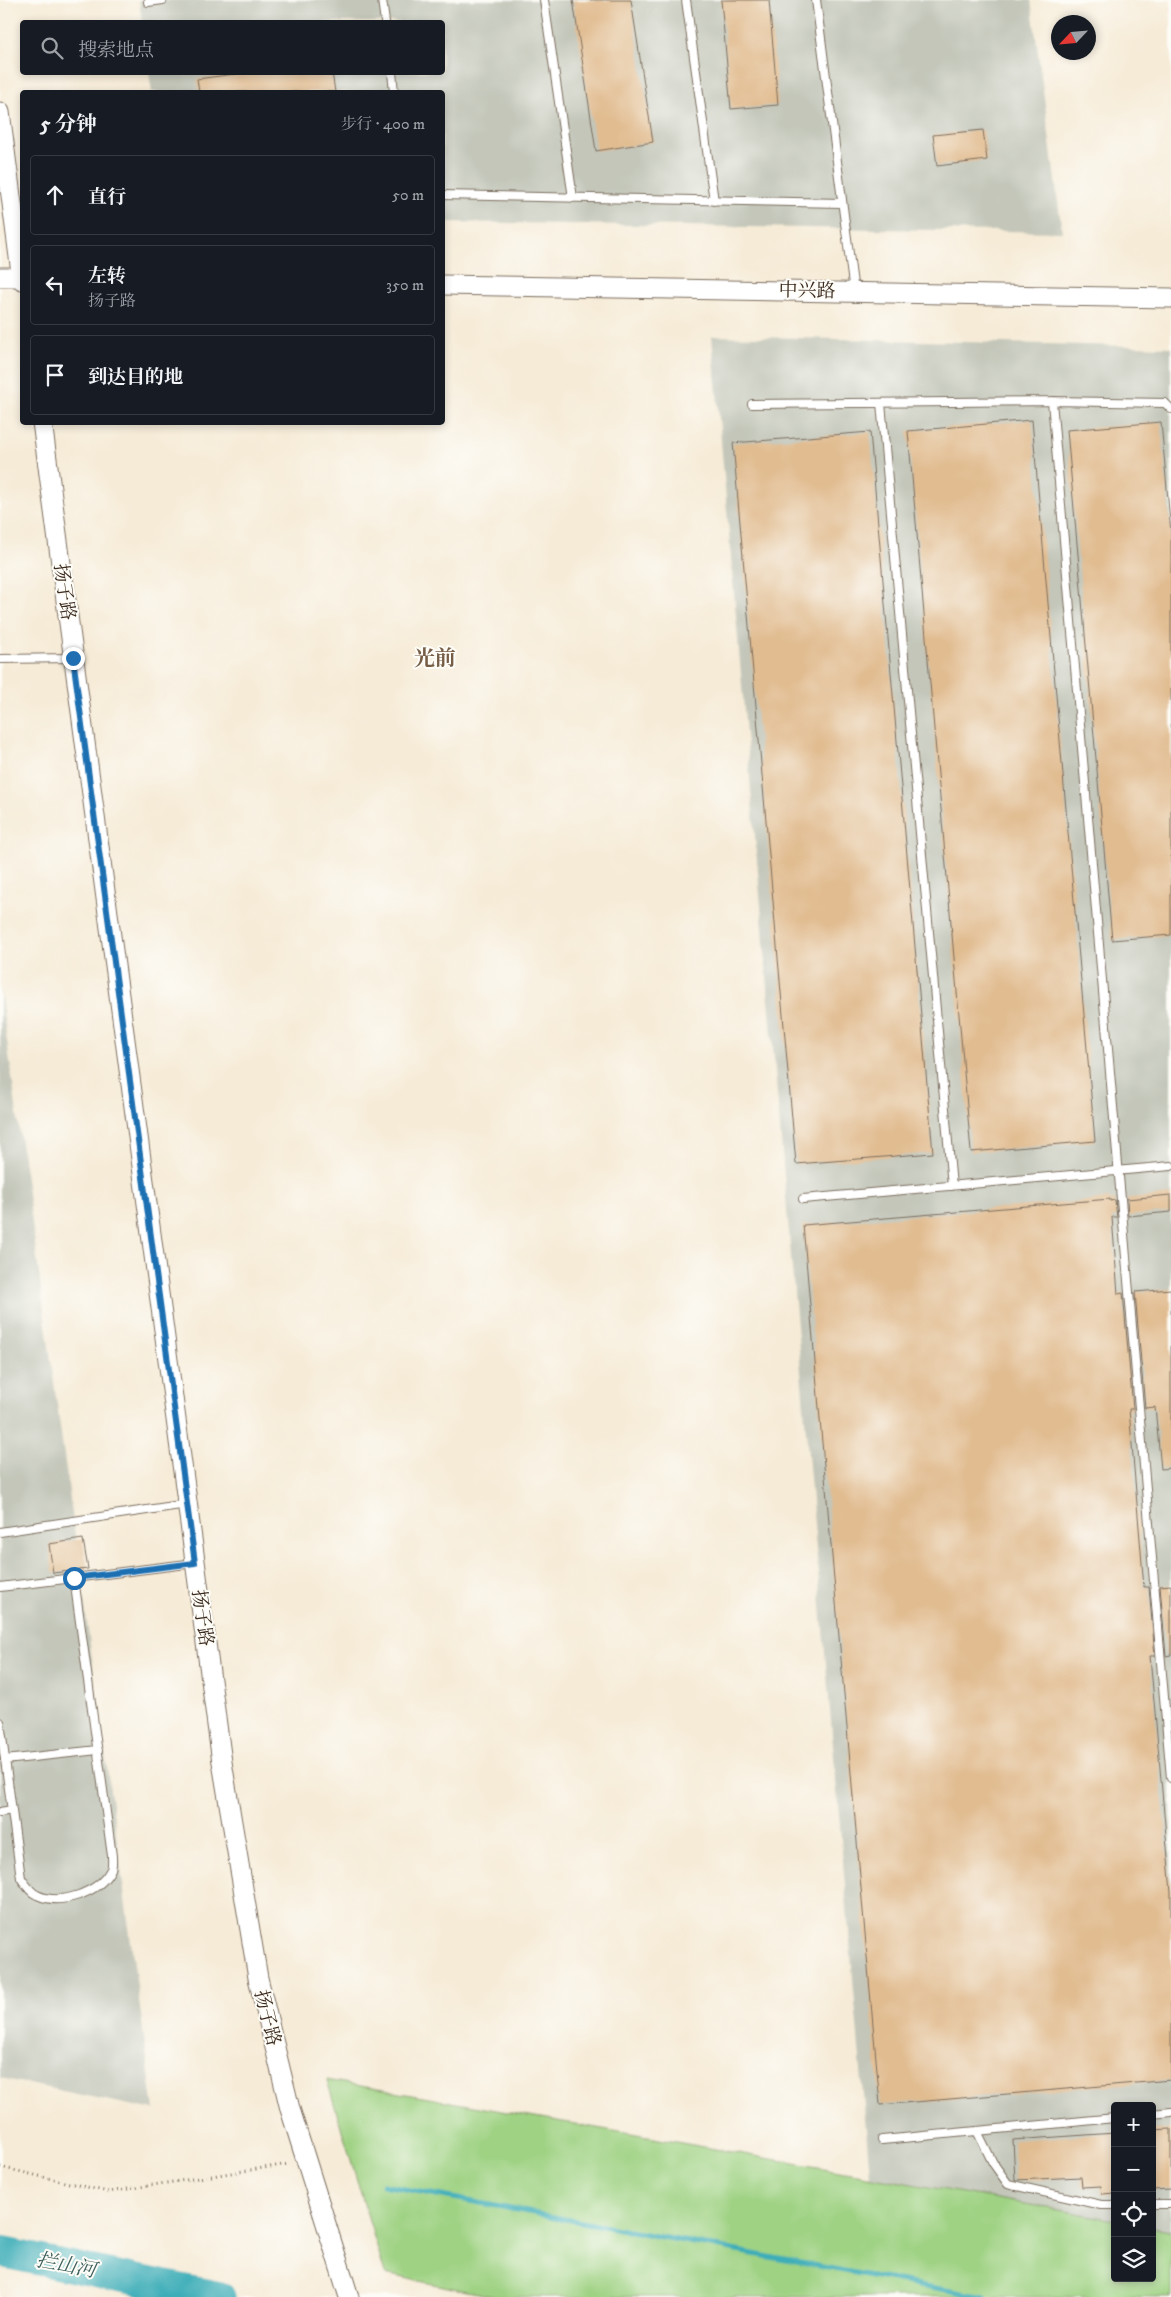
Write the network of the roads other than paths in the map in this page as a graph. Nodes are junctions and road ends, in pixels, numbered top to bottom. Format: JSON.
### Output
{"nodes":[{"id":1,"x":163,"y":0,"type":"edge"},
{"id":2,"x":382,"y":0,"type":"edge"},
{"id":3,"x":544,"y":0,"type":"edge"},
{"id":4,"x":686,"y":0,"type":"edge"},
{"id":5,"x":816,"y":0,"type":"edge"},
{"id":6,"x":148,"y":2,"type":"dead end"},
{"id":7,"x":385,"y":20,"type":"edge"},
{"id":8,"x":392,"y":75,"type":"edge"},
{"id":9,"x":394,"y":90,"type":"edge"},
{"id":10,"x":0,"y":112,"type":"edge"},
{"id":11,"x":445,"y":195,"type":"edge"},
{"id":12,"x":573,"y":198,"type":"junction"},
{"id":13,"x":714,"y":201,"type":"junction"},
{"id":14,"x":842,"y":203,"type":"junction"},
{"id":15,"x":20,"y":263,"type":"edge"},
{"id":16,"x":0,"y":277,"type":"edge"},
{"id":17,"x":20,"y":278,"type":"edge"},
{"id":18,"x":445,"y":285,"type":"edge"},
{"id":19,"x":854,"y":292,"type":"junction"},
{"id":20,"x":1171,"y":298,"type":"edge"},
{"id":21,"x":1052,"y":401,"type":"junction"},
{"id":22,"x":881,"y":403,"type":"junction"},
{"id":23,"x":752,"y":404,"type":"dead end"},
{"id":24,"x":1171,"y":408,"type":"edge"},
{"id":25,"x":42,"y":425,"type":"edge"},
{"id":26,"x":73,"y":658,"type":"junction"},
{"id":27,"x":0,"y":659,"type":"edge"},
{"id":28,"x":1171,"y":1166,"type":"edge"},
{"id":29,"x":1119,"y":1171,"type":"junction"},
{"id":30,"x":952,"y":1186,"type":"junction"},
{"id":31,"x":803,"y":1199,"type":"dead end"},
{"id":32,"x":187,"y":1504,"type":"junction"},
{"id":33,"x":0,"y":1532,"type":"edge"},
{"id":34,"x":195,"y":1563,"type":"junction"},
{"id":35,"x":74,"y":1578,"type":"junction"},
{"id":36,"x":0,"y":1587,"type":"edge"},
{"id":37,"x":0,"y":1722,"type":"edge"},
{"id":38,"x":98,"y":1750,"type":"junction"},
{"id":39,"x":5,"y":1760,"type":"junction"},
{"id":40,"x":1171,"y":1778,"type":"edge"},
{"id":41,"x":12,"y":1810,"type":"junction"},
{"id":42,"x":0,"y":1812,"type":"edge"},
{"id":43,"x":1171,"y":2112,"type":"edge"},
{"id":44,"x":1156,"y":2114,"type":"edge"},
{"id":45,"x":1111,"y":2118,"type":"edge"},
{"id":46,"x":977,"y":2131,"type":"junction"},
{"id":47,"x":882,"y":2140,"type":"dead end"},
{"id":48,"x":1111,"y":2204,"type":"edge"},
{"id":49,"x":1156,"y":2204,"type":"edge"},
{"id":50,"x":1171,"y":2204,"type":"edge"},
{"id":51,"x":349,"y":2297,"type":"edge"}],
"edges":[{"from":1,"to":6,"type":"lane"},
{"from":2,"to":7,"type":"lane"},
{"from":3,"to":12,"type":"lane"},
{"from":4,"to":13,"type":"lane"},
{"from":5,"to":14,"type":"lane"},
{"from":8,"to":9,"type":"lane"},
{"from":10,"to":15,"type":"street"},
{"from":11,"to":12,"type":"lane"},
{"from":12,"to":13,"type":"lane"},
{"from":13,"to":14,"type":"lane"},
{"from":14,"to":19,"type":"lane"},
{"from":16,"to":17,"type":"street"},
{"from":18,"to":19,"type":"street","name":"中兴路"},
{"from":19,"to":20,"type":"street","name":"中兴路"},
{"from":21,"to":22,"type":"lane"},
{"from":21,"to":24,"type":"lane"},
{"from":21,"to":29,"type":"lane"},
{"from":22,"to":23,"type":"lane"},
{"from":22,"to":30,"type":"lane"},
{"from":25,"to":26,"type":"street","name":"扬子路"},
{"from":26,"to":27,"type":"lane"},
{"from":26,"to":32,"type":"street","name":"扬子路"},
{"from":28,"to":29,"type":"lane"},
{"from":29,"to":30,"type":"lane"},
{"from":29,"to":40,"type":"lane"},
{"from":30,"to":31,"type":"lane"},
{"from":32,"to":33,"type":"lane"},
{"from":32,"to":34,"type":"street","name":"扬子路"},
{"from":34,"to":35,"type":"lane"},
{"from":34,"to":51,"type":"street","name":"扬子路"},
{"from":35,"to":36,"type":"lane"},
{"from":35,"to":38,"type":"lane"},
{"from":37,"to":39,"type":"lane"},
{"from":38,"to":39,"type":"lane"},
{"from":38,"to":41,"type":"lane"},
{"from":39,"to":41,"type":"lane"},
{"from":41,"to":42,"type":"lane"},
{"from":43,"to":44,"type":"lane"},
{"from":45,"to":46,"type":"lane"},
{"from":46,"to":47,"type":"lane"},
{"from":46,"to":48,"type":"lane"},
{"from":49,"to":50,"type":"lane"}]}
